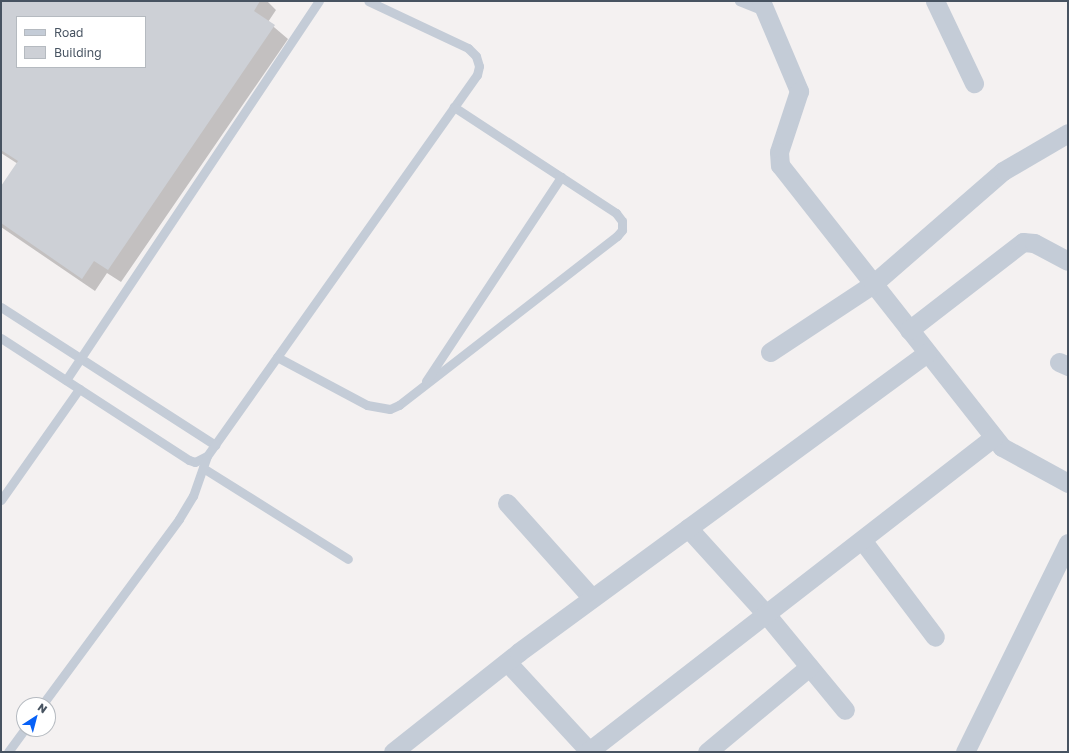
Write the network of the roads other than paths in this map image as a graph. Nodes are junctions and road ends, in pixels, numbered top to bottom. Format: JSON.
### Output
{"nodes":[{"id":1,"x":319,"y":1,"type":"edge"},
{"id":2,"x":368,"y":1,"type":"edge"},
{"id":3,"x":739,"y":1,"type":"edge"},
{"id":4,"x":935,"y":1,"type":"edge"},
{"id":5,"x":764,"y":6,"type":"edge"},
{"id":6,"x":974,"y":83,"type":"dead end"},
{"id":7,"x":454,"y":107,"type":"junction"},
{"id":8,"x":1068,"y":133,"type":"edge"},
{"id":9,"x":561,"y":177,"type":"junction"},
{"id":10,"x":1068,"y":261,"type":"edge"},
{"id":11,"x":873,"y":284,"type":"junction"},
{"id":12,"x":1,"y":307,"type":"edge"},
{"id":13,"x":909,"y":330,"type":"junction"},
{"id":14,"x":1,"y":338,"type":"edge"},
{"id":15,"x":770,"y":352,"type":"dead end"},
{"id":16,"x":927,"y":352,"type":"junction"},
{"id":17,"x":277,"y":357,"type":"junction"},
{"id":18,"x":81,"y":358,"type":"junction"},
{"id":19,"x":66,"y":380,"type":"junction"},
{"id":20,"x":422,"y":387,"type":"junction"},
{"id":21,"x":79,"y":389,"type":"junction"},
{"id":22,"x":994,"y":437,"type":"junction"},
{"id":23,"x":215,"y":445,"type":"junction"},
{"id":24,"x":207,"y":456,"type":"junction"},
{"id":25,"x":203,"y":468,"type":"junction"},
{"id":26,"x":1068,"y":483,"type":"edge"},
{"id":27,"x":1,"y":500,"type":"edge"},
{"id":28,"x":507,"y":503,"type":"dead end"},
{"id":29,"x":688,"y":528,"type":"junction"},
{"id":30,"x":862,"y":540,"type":"junction"},
{"id":31,"x":1068,"y":543,"type":"edge"},
{"id":32,"x":348,"y":559,"type":"dead end"},
{"id":33,"x":592,"y":598,"type":"junction"},
{"id":34,"x":766,"y":614,"type":"junction"},
{"id":35,"x":935,"y":637,"type":"dead end"},
{"id":36,"x":507,"y":662,"type":"junction"},
{"id":37,"x":809,"y":667,"type":"junction"},
{"id":38,"x":48,"y":697,"type":"edge"},
{"id":39,"x":845,"y":710,"type":"dead end"},
{"id":40,"x":18,"y":737,"type":"edge"},
{"id":41,"x":8,"y":752,"type":"edge"},
{"id":42,"x":393,"y":752,"type":"edge"},
{"id":43,"x":590,"y":752,"type":"edge"},
{"id":44,"x":707,"y":752,"type":"edge"},
{"id":45,"x":965,"y":752,"type":"edge"}],
"edges":[{"from":1,"to":18,"type":"lane"},
{"from":2,"to":7,"type":"lane"},
{"from":3,"to":5,"type":"lane"},
{"from":4,"to":6,"type":"street"},
{"from":5,"to":11,"type":"street"},
{"from":7,"to":9,"type":"lane"},
{"from":7,"to":17,"type":"lane"},
{"from":8,"to":11,"type":"street"},
{"from":9,"to":20,"type":"lane"},
{"from":9,"to":20,"type":"lane"},
{"from":10,"to":13,"type":"street"},
{"from":11,"to":13,"type":"street"},
{"from":11,"to":15,"type":"street"},
{"from":12,"to":18,"type":"lane"},
{"from":13,"to":16,"type":"street"},
{"from":14,"to":19,"type":"lane"},
{"from":16,"to":22,"type":"street"},
{"from":16,"to":29,"type":"street"},
{"from":17,"to":20,"type":"lane"},
{"from":17,"to":23,"type":"lane"},
{"from":18,"to":19,"type":"lane"},
{"from":18,"to":23,"type":"lane"},
{"from":19,"to":21,"type":"lane"},
{"from":21,"to":24,"type":"lane"},
{"from":21,"to":27,"type":"lane"},
{"from":22,"to":26,"type":"street"},
{"from":22,"to":30,"type":"street"},
{"from":23,"to":24,"type":"lane"},
{"from":24,"to":25,"type":"lane"},
{"from":25,"to":32,"type":"lane"},
{"from":25,"to":38,"type":"lane"},
{"from":28,"to":33,"type":"street"},
{"from":29,"to":33,"type":"street"},
{"from":29,"to":34,"type":"street"},
{"from":30,"to":34,"type":"street"},
{"from":30,"to":35,"type":"street"},
{"from":31,"to":45,"type":"street"},
{"from":33,"to":36,"type":"street"},
{"from":34,"to":37,"type":"street"},
{"from":34,"to":43,"type":"street"},
{"from":36,"to":42,"type":"street"},
{"from":36,"to":43,"type":"street"},
{"from":37,"to":39,"type":"street"},
{"from":37,"to":44,"type":"street"},
{"from":40,"to":41,"type":"lane"}]}
